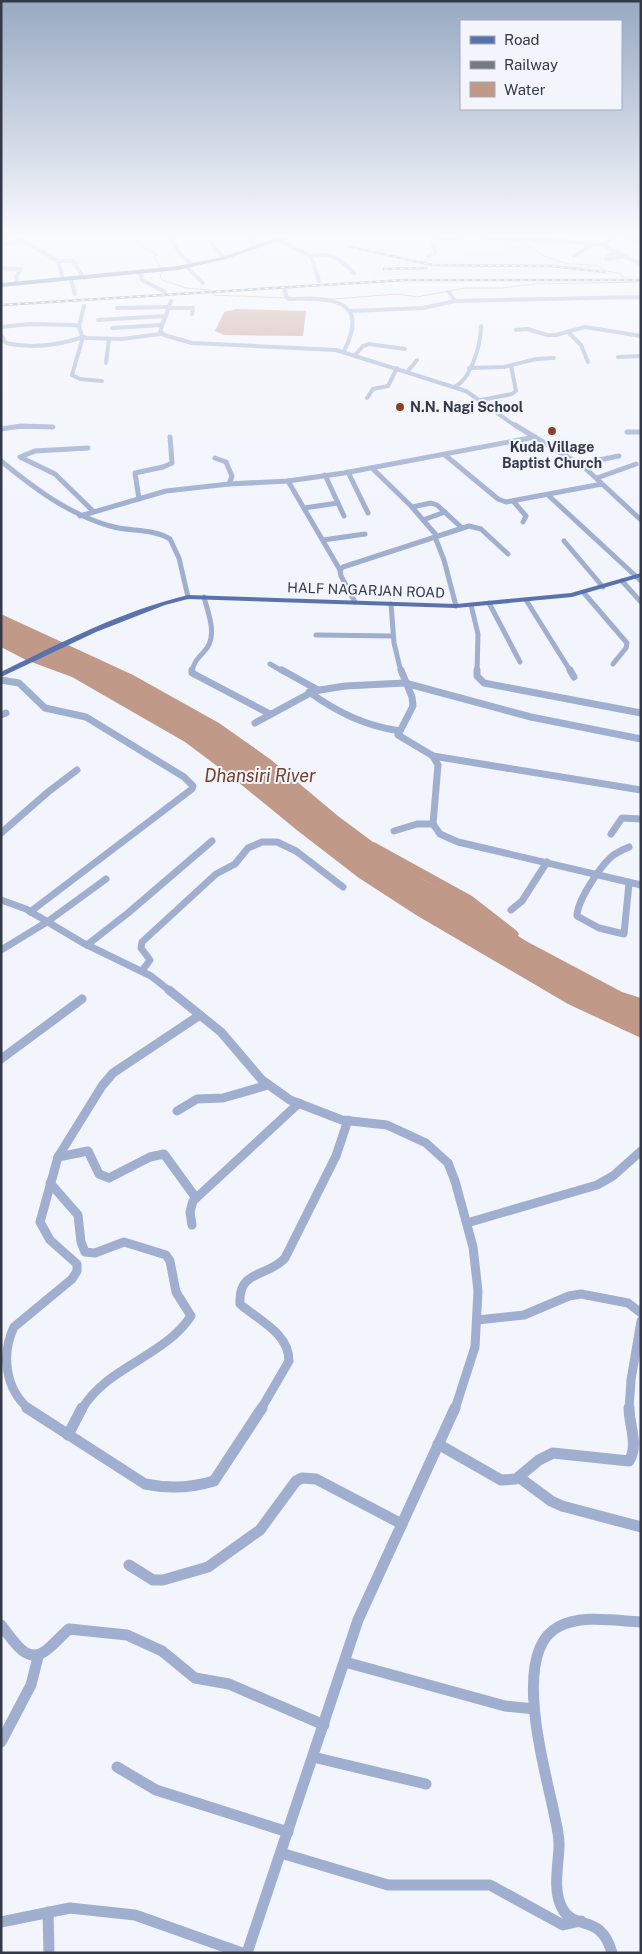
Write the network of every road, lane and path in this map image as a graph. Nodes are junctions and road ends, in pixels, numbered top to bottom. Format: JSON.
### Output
{"nodes":[{"id":1,"x":80,"y":329,"type":"edge"},
{"id":2,"x":162,"y":329,"type":"edge"},
{"id":3,"x":353,"y":329,"type":"edge"},
{"id":4,"x":481,"y":329,"type":"edge"},
{"id":5,"x":525,"y":329,"type":"edge"},
{"id":6,"x":528,"y":329,"type":"edge"},
{"id":7,"x":579,"y":329,"type":"edge"},
{"id":8,"x":599,"y":329,"type":"edge"},
{"id":9,"x":516,"y":330,"type":"dead end"},
{"id":10,"x":569,"y":333,"type":"junction"},
{"id":11,"x":161,"y":334,"type":"junction"},
{"id":12,"x":1,"y":335,"type":"edge"},
{"id":13,"x":641,"y":336,"type":"edge"},
{"id":14,"x":83,"y":337,"type":"junction"},
{"id":15,"x":109,"y":339,"type":"junction"},
{"id":16,"x":405,"y":349,"type":"dead end"},
{"id":17,"x":344,"y":352,"type":"junction"},
{"id":18,"x":355,"y":355,"type":"junction"},
{"id":19,"x":641,"y":356,"type":"edge"},
{"id":20,"x":618,"y":357,"type":"dead end"},
{"id":21,"x":554,"y":358,"type":"dead end"},
{"id":22,"x":417,"y":360,"type":"dead end"},
{"id":23,"x":588,"y":362,"type":"dead end"},
{"id":24,"x":106,"y":363,"type":"dead end"},
{"id":25,"x":510,"y":366,"type":"junction"},
{"id":26,"x":396,"y":368,"type":"junction"},
{"id":27,"x":469,"y":368,"type":"junction"},
{"id":28,"x":407,"y":372,"type":"junction"},
{"id":29,"x":102,"y":381,"type":"dead end"},
{"id":30,"x":454,"y":387,"type":"junction"},
{"id":31,"x":367,"y":398,"type":"dead end"},
{"id":32,"x":481,"y":400,"type":"junction"},
{"id":33,"x":53,"y":427,"type":"dead end"},
{"id":34,"x":1,"y":429,"type":"edge"},
{"id":35,"x":627,"y":432,"type":"dead end"},
{"id":36,"x":641,"y":432,"type":"edge"},
{"id":37,"x":535,"y":436,"type":"junction"},
{"id":38,"x":170,"y":437,"type":"dead end"},
{"id":39,"x":88,"y":448,"type":"dead end"},
{"id":40,"x":445,"y":455,"type":"junction"},
{"id":41,"x":619,"y":456,"type":"dead end"},
{"id":42,"x":215,"y":458,"type":"dead end"},
{"id":43,"x":1,"y":462,"type":"edge"},
{"id":44,"x":579,"y":464,"type":"junction"},
{"id":45,"x":636,"y":464,"type":"dead end"},
{"id":46,"x":372,"y":468,"type":"junction"},
{"id":47,"x":348,"y":472,"type":"junction"},
{"id":48,"x":325,"y":476,"type":"junction"},
{"id":49,"x":597,"y":478,"type":"junction"},
{"id":50,"x":288,"y":481,"type":"junction"},
{"id":51,"x":229,"y":484,"type":"junction"},
{"id":52,"x":602,"y":484,"type":"junction"},
{"id":53,"x":548,"y":495,"type":"junction"},
{"id":54,"x":139,"y":499,"type":"junction"},
{"id":55,"x":514,"y":502,"type":"junction"},
{"id":56,"x":338,"y":504,"type":"junction"},
{"id":57,"x":412,"y":506,"type":"junction"},
{"id":58,"x":304,"y":508,"type":"junction"},
{"id":59,"x":93,"y":511,"type":"junction"},
{"id":60,"x":445,"y":512,"type":"junction"},
{"id":61,"x":368,"y":513,"type":"dead end"},
{"id":62,"x":80,"y":516,"type":"junction"},
{"id":63,"x":344,"y":516,"type":"dead end"},
{"id":64,"x":423,"y":520,"type":"junction"},
{"id":65,"x":641,"y":520,"type":"edge"},
{"id":66,"x":523,"y":522,"type":"dead end"},
{"id":67,"x":462,"y":528,"type":"junction"},
{"id":68,"x":365,"y":534,"type":"dead end"},
{"id":69,"x":436,"y":537,"type":"junction"},
{"id":70,"x":322,"y":540,"type":"junction"},
{"id":71,"x":564,"y":541,"type":"dead end"},
{"id":72,"x":508,"y":554,"type":"dead end"},
{"id":73,"x":340,"y":570,"type":"junction"},
{"id":74,"x":639,"y":578,"type":"edge"},
{"id":75,"x":622,"y":581,"type":"junction"},
{"id":76,"x":603,"y":587,"type":"junction"},
{"id":77,"x":584,"y":593,"type":"junction"},
{"id":78,"x":188,"y":597,"type":"junction"},
{"id":79,"x":204,"y":597,"type":"junction"},
{"id":80,"x":526,"y":600,"type":"junction"},
{"id":81,"x":356,"y":602,"type":"junction"},
{"id":82,"x":641,"y":602,"type":"edge"},
{"id":83,"x":489,"y":603,"type":"junction"},
{"id":84,"x":391,"y":604,"type":"junction"},
{"id":85,"x":471,"y":605,"type":"junction"},
{"id":86,"x":456,"y":606,"type":"junction"},
{"id":87,"x":316,"y":635,"type":"dead end"},
{"id":88,"x":393,"y":636,"type":"junction"},
{"id":89,"x":520,"y":662,"type":"dead end"},
{"id":90,"x":270,"y":664,"type":"dead end"},
{"id":91,"x":613,"y":664,"type":"dead end"},
{"id":92,"x":1,"y":675,"type":"edge"},
{"id":93,"x":574,"y":677,"type":"dead end"},
{"id":94,"x":1,"y":680,"type":"edge"},
{"id":95,"x":405,"y":683,"type":"junction"},
{"id":96,"x":318,"y":690,"type":"junction"},
{"id":97,"x":310,"y":692,"type":"junction"},
{"id":98,"x":270,"y":714,"type":"junction"},
{"id":99,"x":641,"y":714,"type":"edge"},
{"id":100,"x":255,"y":723,"type":"dead end"},
{"id":101,"x":400,"y":731,"type":"junction"},
{"id":102,"x":641,"y":739,"type":"edge"},
{"id":103,"x":433,"y":756,"type":"junction"},
{"id":104,"x":77,"y":770,"type":"dead end"},
{"id":105,"x":641,"y":790,"type":"edge"},
{"id":106,"x":641,"y":819,"type":"edge"},
{"id":107,"x":433,"y":824,"type":"junction"},
{"id":108,"x":394,"y":831,"type":"dead end"},
{"id":109,"x":1,"y":834,"type":"edge"},
{"id":110,"x":611,"y":834,"type":"dead end"},
{"id":111,"x":212,"y":841,"type":"dead end"},
{"id":112,"x":629,"y":847,"type":"dead end"},
{"id":113,"x":547,"y":862,"type":"junction"},
{"id":114,"x":596,"y":874,"type":"junction"},
{"id":115,"x":106,"y":879,"type":"dead end"},
{"id":116,"x":629,"y":883,"type":"junction"},
{"id":117,"x":641,"y":885,"type":"edge"},
{"id":118,"x":342,"y":887,"type":"dead end"},
{"id":119,"x":1,"y":900,"type":"edge"},
{"id":120,"x":510,"y":910,"type":"dead end"},
{"id":121,"x":30,"y":912,"type":"junction"},
{"id":122,"x":47,"y":922,"type":"junction"},
{"id":123,"x":87,"y":944,"type":"junction"},
{"id":124,"x":1,"y":950,"type":"edge"},
{"id":125,"x":142,"y":971,"type":"junction"},
{"id":126,"x":82,"y":999,"type":"dead end"},
{"id":127,"x":200,"y":1015,"type":"junction"},
{"id":128,"x":1,"y":1059,"type":"edge"},
{"id":129,"x":268,"y":1085,"type":"junction"},
{"id":130,"x":299,"y":1103,"type":"junction"},
{"id":131,"x":177,"y":1111,"type":"dead end"},
{"id":132,"x":348,"y":1120,"type":"junction"},
{"id":133,"x":641,"y":1151,"type":"edge"},
{"id":134,"x":58,"y":1157,"type":"junction"},
{"id":135,"x":50,"y":1183,"type":"junction"},
{"id":136,"x":196,"y":1198,"type":"junction"},
{"id":137,"x":467,"y":1223,"type":"junction"},
{"id":138,"x":192,"y":1225,"type":"dead end"},
{"id":139,"x":641,"y":1313,"type":"edge"},
{"id":140,"x":477,"y":1320,"type":"junction"},
{"id":141,"x":641,"y":1321,"type":"edge"},
{"id":142,"x":68,"y":1435,"type":"junction"},
{"id":143,"x":438,"y":1444,"type":"junction"},
{"id":144,"x":520,"y":1478,"type":"junction"},
{"id":145,"x":402,"y":1524,"type":"junction"},
{"id":146,"x":641,"y":1527,"type":"edge"},
{"id":147,"x":129,"y":1565,"type":"dead end"},
{"id":148,"x":641,"y":1622,"type":"edge"},
{"id":149,"x":1,"y":1624,"type":"edge"},
{"id":150,"x":38,"y":1657,"type":"junction"},
{"id":151,"x":345,"y":1662,"type":"junction"},
{"id":152,"x":534,"y":1709,"type":"junction"},
{"id":153,"x":324,"y":1726,"type":"junction"},
{"id":154,"x":1,"y":1742,"type":"edge"},
{"id":155,"x":313,"y":1757,"type":"junction"},
{"id":156,"x":117,"y":1767,"type":"dead end"},
{"id":157,"x":426,"y":1784,"type":"dead end"},
{"id":158,"x":288,"y":1832,"type":"junction"},
{"id":159,"x":281,"y":1852,"type":"junction"},
{"id":160,"x":48,"y":1912,"type":"junction"},
{"id":161,"x":581,"y":1921,"type":"junction"},
{"id":162,"x":1,"y":1922,"type":"edge"},
{"id":163,"x":49,"y":1953,"type":"edge"},
{"id":164,"x":242,"y":1953,"type":"edge"},
{"id":165,"x":247,"y":1953,"type":"edge"},
{"id":166,"x":612,"y":1953,"type":"edge"}],
"edges":[{"from":1,"to":14,"type":"street"},
{"from":2,"to":11,"type":"street"},
{"from":3,"to":17,"type":"street"},
{"from":4,"to":27,"type":"street"},
{"from":5,"to":9,"type":"street"},
{"from":6,"to":10,"type":"street"},
{"from":7,"to":10,"type":"street"},
{"from":8,"to":13,"type":"street"},
{"from":10,"to":23,"type":"street"},
{"from":11,"to":15,"type":"street"},
{"from":11,"to":17,"type":"street"},
{"from":12,"to":14,"type":"street"},
{"from":14,"to":15,"type":"street"},
{"from":14,"to":29,"type":"street"},
{"from":15,"to":24,"type":"street"},
{"from":16,"to":18,"type":"street"},
{"from":17,"to":18,"type":"street"},
{"from":18,"to":26,"type":"street"},
{"from":19,"to":20,"type":"street"},
{"from":21,"to":25,"type":"street"},
{"from":22,"to":28,"type":"street"},
{"from":25,"to":27,"type":"street"},
{"from":25,"to":32,"type":"street"},
{"from":26,"to":28,"type":"street"},
{"from":26,"to":31,"type":"street"},
{"from":27,"to":30,"type":"street"},
{"from":28,"to":30,"type":"street"},
{"from":30,"to":32,"type":"street"},
{"from":32,"to":37,"type":"street"},
{"from":33,"to":34,"type":"street"},
{"from":35,"to":36,"type":"street"},
{"from":37,"to":40,"type":"street"},
{"from":37,"to":44,"type":"street"},
{"from":38,"to":54,"type":"street"},
{"from":39,"to":59,"type":"street"},
{"from":40,"to":46,"type":"street"},
{"from":40,"to":55,"type":"street"},
{"from":41,"to":44,"type":"street"},
{"from":42,"to":51,"type":"street"},
{"from":43,"to":62,"type":"street"},
{"from":44,"to":49,"type":"street"},
{"from":45,"to":49,"type":"street"},
{"from":46,"to":47,"type":"street"},
{"from":46,"to":57,"type":"street"},
{"from":47,"to":48,"type":"street"},
{"from":47,"to":61,"type":"street"},
{"from":48,"to":50,"type":"street"},
{"from":48,"to":56,"type":"street"},
{"from":49,"to":52,"type":"street"},
{"from":50,"to":51,"type":"street"},
{"from":50,"to":58,"type":"street"},
{"from":51,"to":54,"type":"street"},
{"from":52,"to":53,"type":"street"},
{"from":52,"to":65,"type":"street"},
{"from":53,"to":55,"type":"street"},
{"from":53,"to":74,"type":"street"},
{"from":54,"to":59,"type":"street"},
{"from":55,"to":66,"type":"street"},
{"from":56,"to":58,"type":"street"},
{"from":56,"to":63,"type":"street"},
{"from":57,"to":60,"type":"street"},
{"from":57,"to":64,"type":"street"},
{"from":58,"to":70,"type":"street"},
{"from":59,"to":62,"type":"street"},
{"from":60,"to":64,"type":"street"},
{"from":60,"to":67,"type":"street"},
{"from":62,"to":78,"type":"street"},
{"from":64,"to":69,"type":"street"},
{"from":67,"to":69,"type":"street"},
{"from":67,"to":72,"type":"street"},
{"from":68,"to":70,"type":"street"},
{"from":69,"to":73,"type":"street"},
{"from":69,"to":86,"type":"street"},
{"from":70,"to":73,"type":"street"},
{"from":71,"to":76,"type":"street"},
{"from":73,"to":81,"type":"street"},
{"from":74,"to":75,"type":"main road","name":"HALF NAGARJAN ROAD"},
{"from":75,"to":76,"type":"main road","name":"HALF NAGARJAN ROAD"},
{"from":75,"to":82,"type":"street"},
{"from":76,"to":77,"type":"main road","name":"HALF NAGARJAN ROAD"},
{"from":77,"to":80,"type":"main road","name":"HALF NAGARJAN ROAD"},
{"from":77,"to":91,"type":"street"},
{"from":78,"to":79,"type":"main road","name":"HALF NAGARJAN ROAD"},
{"from":78,"to":92,"type":"main road","name":"HALF NAGARJAN ROAD"},
{"from":79,"to":81,"type":"main road","name":"HALF NAGARJAN ROAD"},
{"from":79,"to":98,"type":"street"},
{"from":80,"to":83,"type":"main road","name":"HALF NAGARJAN ROAD"},
{"from":80,"to":93,"type":"street"},
{"from":81,"to":84,"type":"main road","name":"HALF NAGARJAN ROAD"},
{"from":83,"to":85,"type":"main road","name":"HALF NAGARJAN ROAD"},
{"from":83,"to":89,"type":"street"},
{"from":84,"to":86,"type":"main road","name":"HALF NAGARJAN ROAD"},
{"from":84,"to":88,"type":"street"},
{"from":85,"to":86,"type":"main road","name":"HALF NAGARJAN ROAD"},
{"from":85,"to":99,"type":"street"},
{"from":87,"to":88,"type":"street"},
{"from":88,"to":95,"type":"street"},
{"from":90,"to":96,"type":"street"},
{"from":94,"to":121,"type":"street"},
{"from":95,"to":96,"type":"street"},
{"from":95,"to":101,"type":"street"},
{"from":95,"to":102,"type":"street"},
{"from":96,"to":97,"type":"street"},
{"from":97,"to":98,"type":"street"},
{"from":97,"to":101,"type":"street"},
{"from":98,"to":100,"type":"street"},
{"from":101,"to":103,"type":"street"},
{"from":103,"to":105,"type":"street"},
{"from":103,"to":107,"type":"street"},
{"from":104,"to":109,"type":"street"},
{"from":106,"to":110,"type":"street"},
{"from":107,"to":108,"type":"street"},
{"from":107,"to":113,"type":"street"},
{"from":111,"to":123,"type":"street"},
{"from":112,"to":114,"type":"street"},
{"from":113,"to":114,"type":"street"},
{"from":113,"to":120,"type":"street"},
{"from":114,"to":116,"type":"street"},
{"from":114,"to":116,"type":"street"},
{"from":115,"to":122,"type":"street"},
{"from":116,"to":117,"type":"street"},
{"from":118,"to":125,"type":"street"},
{"from":119,"to":121,"type":"street"},
{"from":121,"to":122,"type":"street"},
{"from":122,"to":123,"type":"street"},
{"from":122,"to":124,"type":"street"},
{"from":123,"to":125,"type":"street"},
{"from":125,"to":127,"type":"street"},
{"from":126,"to":128,"type":"street"},
{"from":127,"to":129,"type":"street"},
{"from":127,"to":134,"type":"street"},
{"from":129,"to":130,"type":"street"},
{"from":129,"to":131,"type":"street"},
{"from":130,"to":132,"type":"street"},
{"from":130,"to":136,"type":"street"},
{"from":132,"to":137,"type":"street"},
{"from":132,"to":142,"type":"street"},
{"from":133,"to":137,"type":"street"},
{"from":134,"to":135,"type":"street"},
{"from":134,"to":136,"type":"street"},
{"from":135,"to":142,"type":"street"},
{"from":135,"to":142,"type":"street"},
{"from":136,"to":138,"type":"street"},
{"from":137,"to":140,"type":"street"},
{"from":139,"to":140,"type":"street"},
{"from":140,"to":143,"type":"street"},
{"from":141,"to":144,"type":"street"},
{"from":143,"to":144,"type":"street"},
{"from":143,"to":145,"type":"street"},
{"from":144,"to":146,"type":"street"},
{"from":145,"to":147,"type":"street"},
{"from":145,"to":151,"type":"street"},
{"from":148,"to":152,"type":"street"},
{"from":149,"to":150,"type":"street"},
{"from":150,"to":153,"type":"street"},
{"from":150,"to":154,"type":"street"},
{"from":151,"to":152,"type":"street"},
{"from":151,"to":153,"type":"street"},
{"from":152,"to":161,"type":"street"},
{"from":153,"to":155,"type":"street"},
{"from":155,"to":157,"type":"street"},
{"from":155,"to":158,"type":"street"},
{"from":156,"to":158,"type":"street"},
{"from":158,"to":159,"type":"street"},
{"from":159,"to":161,"type":"street"},
{"from":159,"to":165,"type":"street"},
{"from":160,"to":162,"type":"street"},
{"from":160,"to":163,"type":"street"},
{"from":160,"to":164,"type":"street"},
{"from":161,"to":166,"type":"street"}]}
